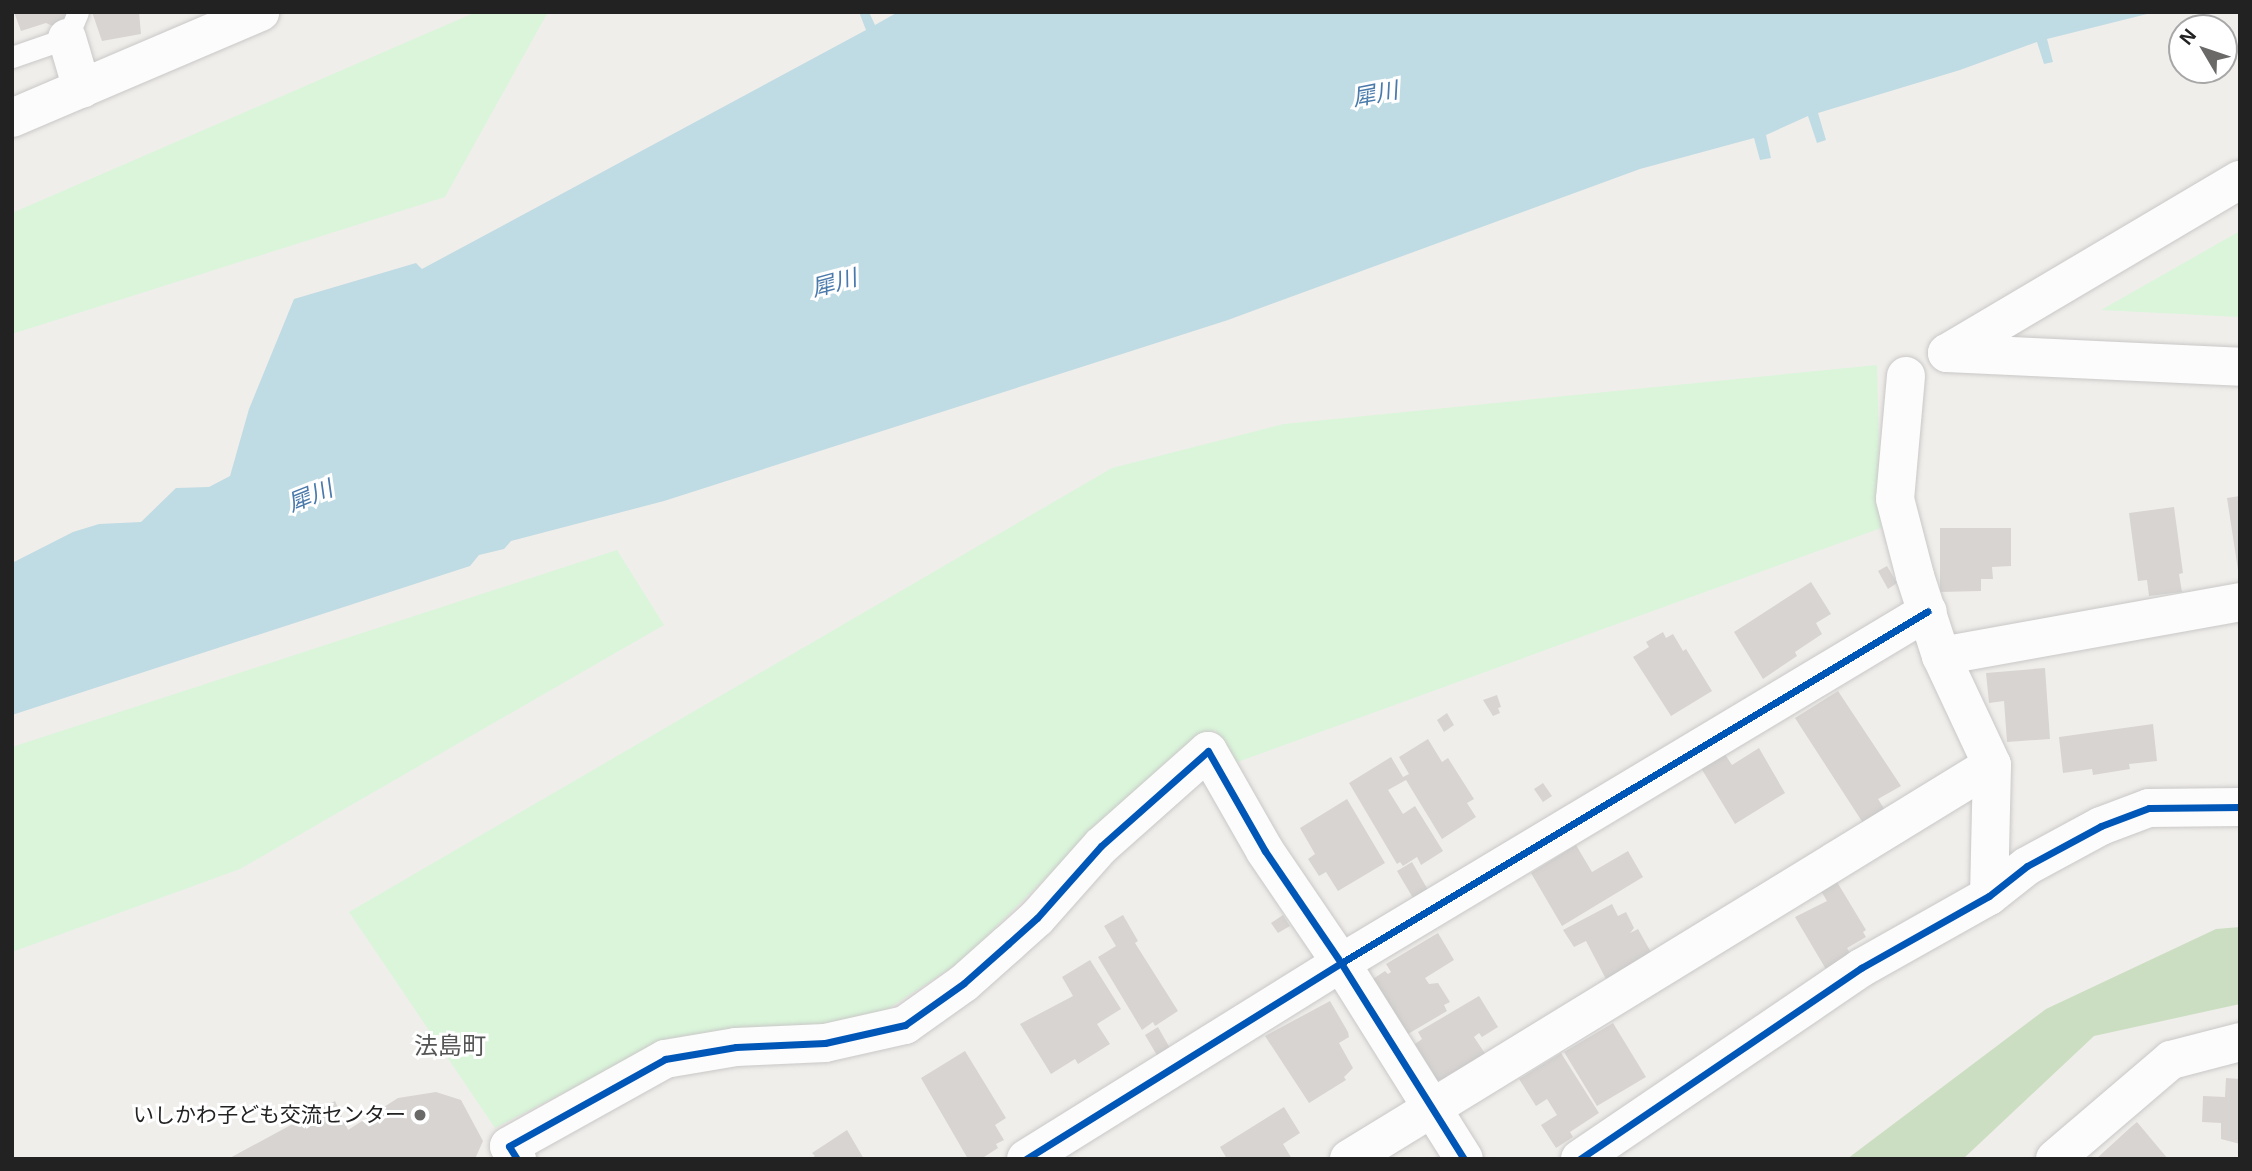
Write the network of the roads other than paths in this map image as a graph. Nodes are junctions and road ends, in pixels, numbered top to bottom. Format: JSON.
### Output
{"nodes":[{"id":1,"x":260,"y":12,"type":"edge"},
{"id":2,"x":72,"y":25,"type":"edge"},
{"id":3,"x":12,"y":57,"type":"edge"},
{"id":4,"x":82,"y":89,"type":"junction"},
{"id":5,"x":12,"y":118,"type":"edge"},
{"id":6,"x":2240,"y":180,"type":"edge"},
{"id":7,"x":2240,"y":367,"type":"edge"},
{"id":8,"x":1906,"y":376,"type":"dead end"},
{"id":9,"x":2240,"y":602,"type":"edge"},
{"id":10,"x":1928,"y":611,"type":"junction"},
{"id":11,"x":1941,"y":656,"type":"junction"},
{"id":12,"x":1992,"y":765,"type":"junction"},
{"id":13,"x":2240,"y":807,"type":"edge"},
{"id":14,"x":1989,"y":896,"type":"junction"},
{"id":15,"x":1342,"y":963,"type":"junction"},
{"id":16,"x":2240,"y":1042,"type":"edge"},
{"id":17,"x":1432,"y":1107,"type":"junction"},
{"id":18,"x":517,"y":1159,"type":"edge"},
{"id":19,"x":1026,"y":1159,"type":"edge"},
{"id":20,"x":1349,"y":1159,"type":"edge"},
{"id":21,"x":1464,"y":1159,"type":"edge"},
{"id":22,"x":1580,"y":1159,"type":"edge"},
{"id":23,"x":2055,"y":1159,"type":"edge"}],
"edges":[{"from":1,"to":4,"type":"street"},
{"from":2,"to":3,"type":"lane"},
{"from":2,"to":4,"type":"street"},
{"from":4,"to":5,"type":"street"},
{"from":6,"to":7,"type":"street"},
{"from":8,"to":10,"type":"street"},
{"from":9,"to":11,"type":"street"},
{"from":10,"to":11,"type":"street"},
{"from":10,"to":15,"type":"street"},
{"from":11,"to":12,"type":"street"},
{"from":12,"to":14,"type":"street"},
{"from":12,"to":17,"type":"street"},
{"from":13,"to":14,"type":"street"},
{"from":14,"to":22,"type":"street"},
{"from":15,"to":17,"type":"street"},
{"from":15,"to":18,"type":"street"},
{"from":15,"to":19,"type":"street"},
{"from":16,"to":23,"type":"street"},
{"from":17,"to":20,"type":"street"},
{"from":17,"to":21,"type":"street"}]}
